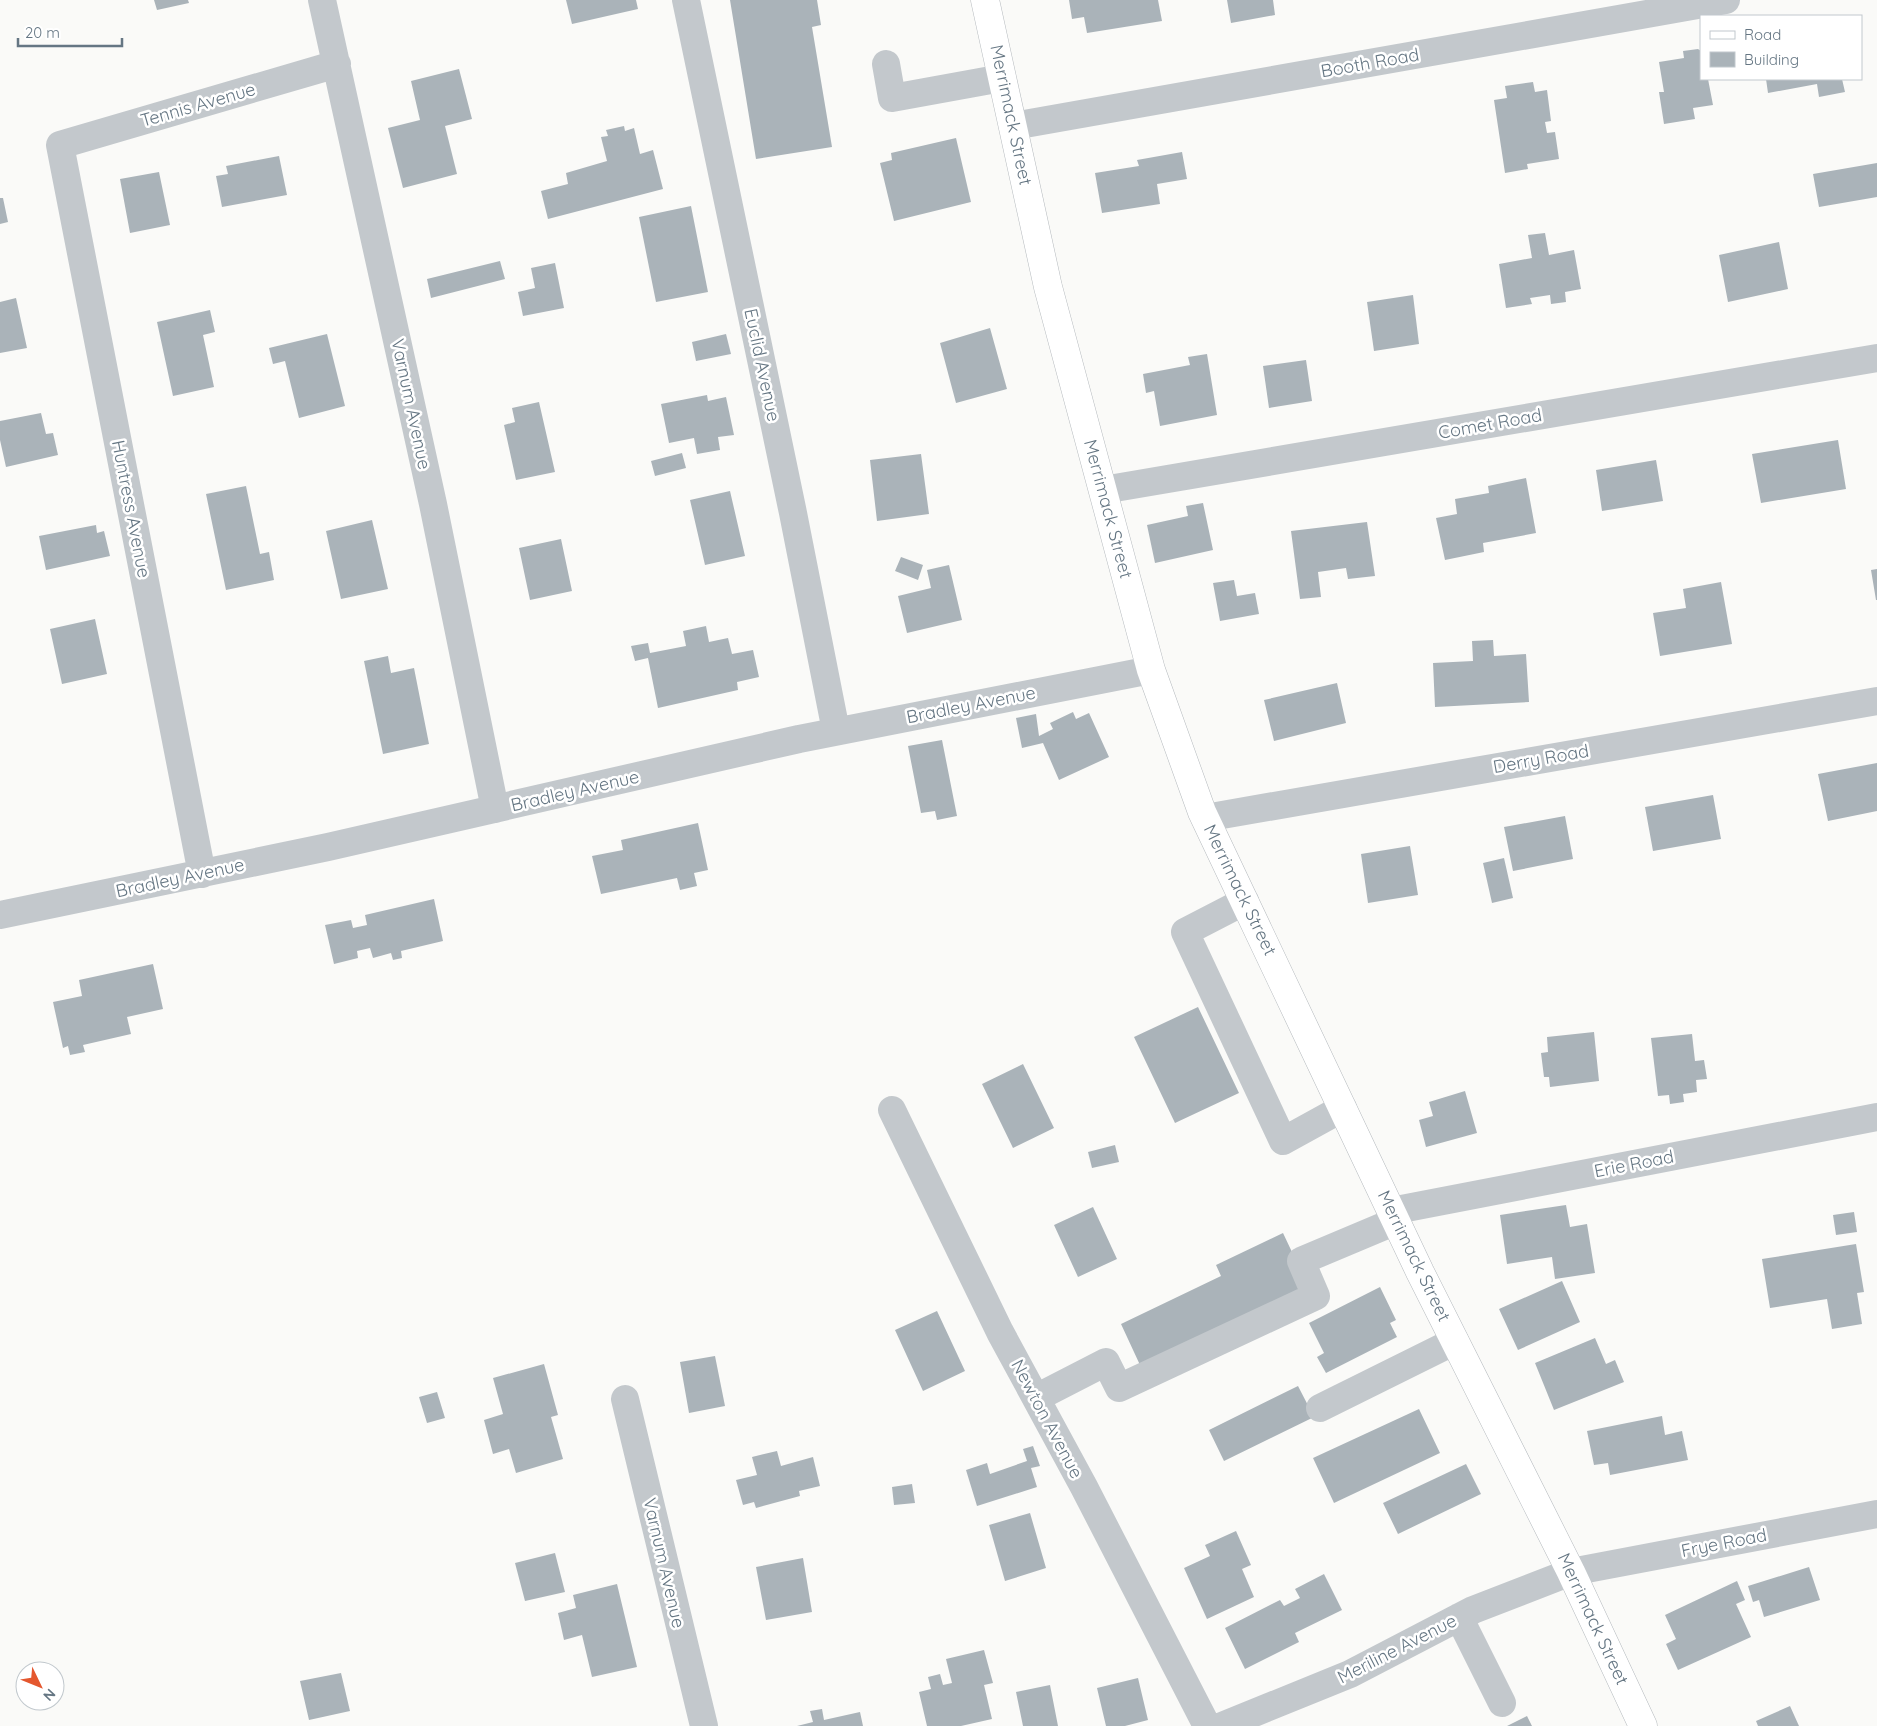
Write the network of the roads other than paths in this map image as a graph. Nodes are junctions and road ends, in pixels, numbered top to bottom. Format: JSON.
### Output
{"nodes":[{"id":1,"x":322,"y":0,"type":"edge"},
{"id":2,"x":686,"y":0,"type":"edge"},
{"id":3,"x":985,"y":0,"type":"edge"},
{"id":4,"x":1726,"y":0,"type":"edge"},
{"id":5,"x":337,"y":64,"type":"junction"},
{"id":6,"x":886,"y":64,"type":"dead end"},
{"id":7,"x":1002,"y":78,"type":"junction"},
{"id":8,"x":1013,"y":126,"type":"junction"},
{"id":9,"x":60,"y":145,"type":"joint"},
{"id":10,"x":1877,"y":358,"type":"edge"},
{"id":11,"x":1102,"y":490,"type":"junction"},
{"id":12,"x":1151,"y":670,"type":"junction"},
{"id":13,"x":1877,"y":701,"type":"edge"},
{"id":14,"x":836,"y":731,"type":"junction"},
{"id":15,"x":495,"y":809,"type":"junction"},
{"id":16,"x":1205,"y":818,"type":"junction"},
{"id":17,"x":202,"y":874,"type":"junction"},
{"id":18,"x":1245,"y":901,"type":"junction"},
{"id":19,"x":0,"y":915,"type":"edge"},
{"id":20,"x":1343,"y":1108,"type":"junction"},
{"id":21,"x":892,"y":1110,"type":"dead end"},
{"id":22,"x":1877,"y":1116,"type":"edge"},
{"id":23,"x":1394,"y":1216,"type":"junction"},
{"id":24,"x":1455,"y":1341,"type":"junction"},
{"id":25,"x":1036,"y":1398,"type":"junction"},
{"id":26,"x":625,"y":1399,"type":"dead end"},
{"id":27,"x":1320,"y":1408,"type":"dead end"},
{"id":28,"x":1877,"y":1514,"type":"edge"},
{"id":29,"x":1571,"y":1572,"type":"junction"},
{"id":30,"x":1459,"y":1618,"type":"junction"},
{"id":31,"x":1502,"y":1703,"type":"dead end"},
{"id":32,"x":704,"y":1726,"type":"edge"},
{"id":33,"x":1207,"y":1726,"type":"edge"},
{"id":34,"x":1222,"y":1726,"type":"edge"},
{"id":35,"x":1644,"y":1726,"type":"edge"}],
"edges":[{"from":1,"to":5,"type":"street","name":"Varnum Avenue"},
{"from":2,"to":14,"type":"street","name":"Euclid Avenue"},
{"from":3,"to":7,"type":"main road","name":"Merrimack Street"},
{"from":4,"to":8,"type":"street","name":"Booth Road"},
{"from":5,"to":9,"type":"street","name":"Tennis Avenue"},
{"from":5,"to":15,"type":"street","name":"Varnum Avenue"},
{"from":6,"to":7,"type":"street"},
{"from":7,"to":8,"type":"main road","name":"Merrimack Street"},
{"from":8,"to":11,"type":"main road","name":"Merrimack Street"},
{"from":9,"to":17,"type":"street","name":"Huntress Avenue"},
{"from":10,"to":11,"type":"street","name":"Comet Road"},
{"from":11,"to":12,"type":"main road","name":"Merrimack Street"},
{"from":12,"to":14,"type":"street","name":"Bradley Avenue"},
{"from":12,"to":16,"type":"main road","name":"Merrimack Street"},
{"from":13,"to":16,"type":"street","name":"Derry Road"},
{"from":14,"to":15,"type":"street","name":"Bradley Avenue"},
{"from":15,"to":17,"type":"street","name":"Bradley Avenue"},
{"from":16,"to":18,"type":"main road","name":"Merrimack Street"},
{"from":17,"to":19,"type":"street","name":"Bradley Avenue"},
{"from":18,"to":20,"type":"main road","name":"Merrimack Street"},
{"from":18,"to":20,"type":"street"},
{"from":20,"to":23,"type":"main road","name":"Merrimack Street"},
{"from":21,"to":25,"type":"street","name":"Newton Avenue"},
{"from":22,"to":23,"type":"street","name":"Erie Road"},
{"from":23,"to":24,"type":"main road","name":"Merrimack Street"},
{"from":23,"to":25,"type":"street","name":"Erie Road"},
{"from":24,"to":27,"type":"street"},
{"from":24,"to":29,"type":"main road","name":"Merrimack Street"},
{"from":25,"to":33,"type":"street","name":"Newton Avenue"},
{"from":26,"to":32,"type":"street","name":"Varnum Avenue"},
{"from":28,"to":29,"type":"street","name":"Frye Road"},
{"from":29,"to":30,"type":"street","name":"Meriline Avenue"},
{"from":29,"to":35,"type":"main road","name":"Merrimack Street"},
{"from":30,"to":31,"type":"street"},
{"from":30,"to":34,"type":"street","name":"Meriline Avenue"}]}
